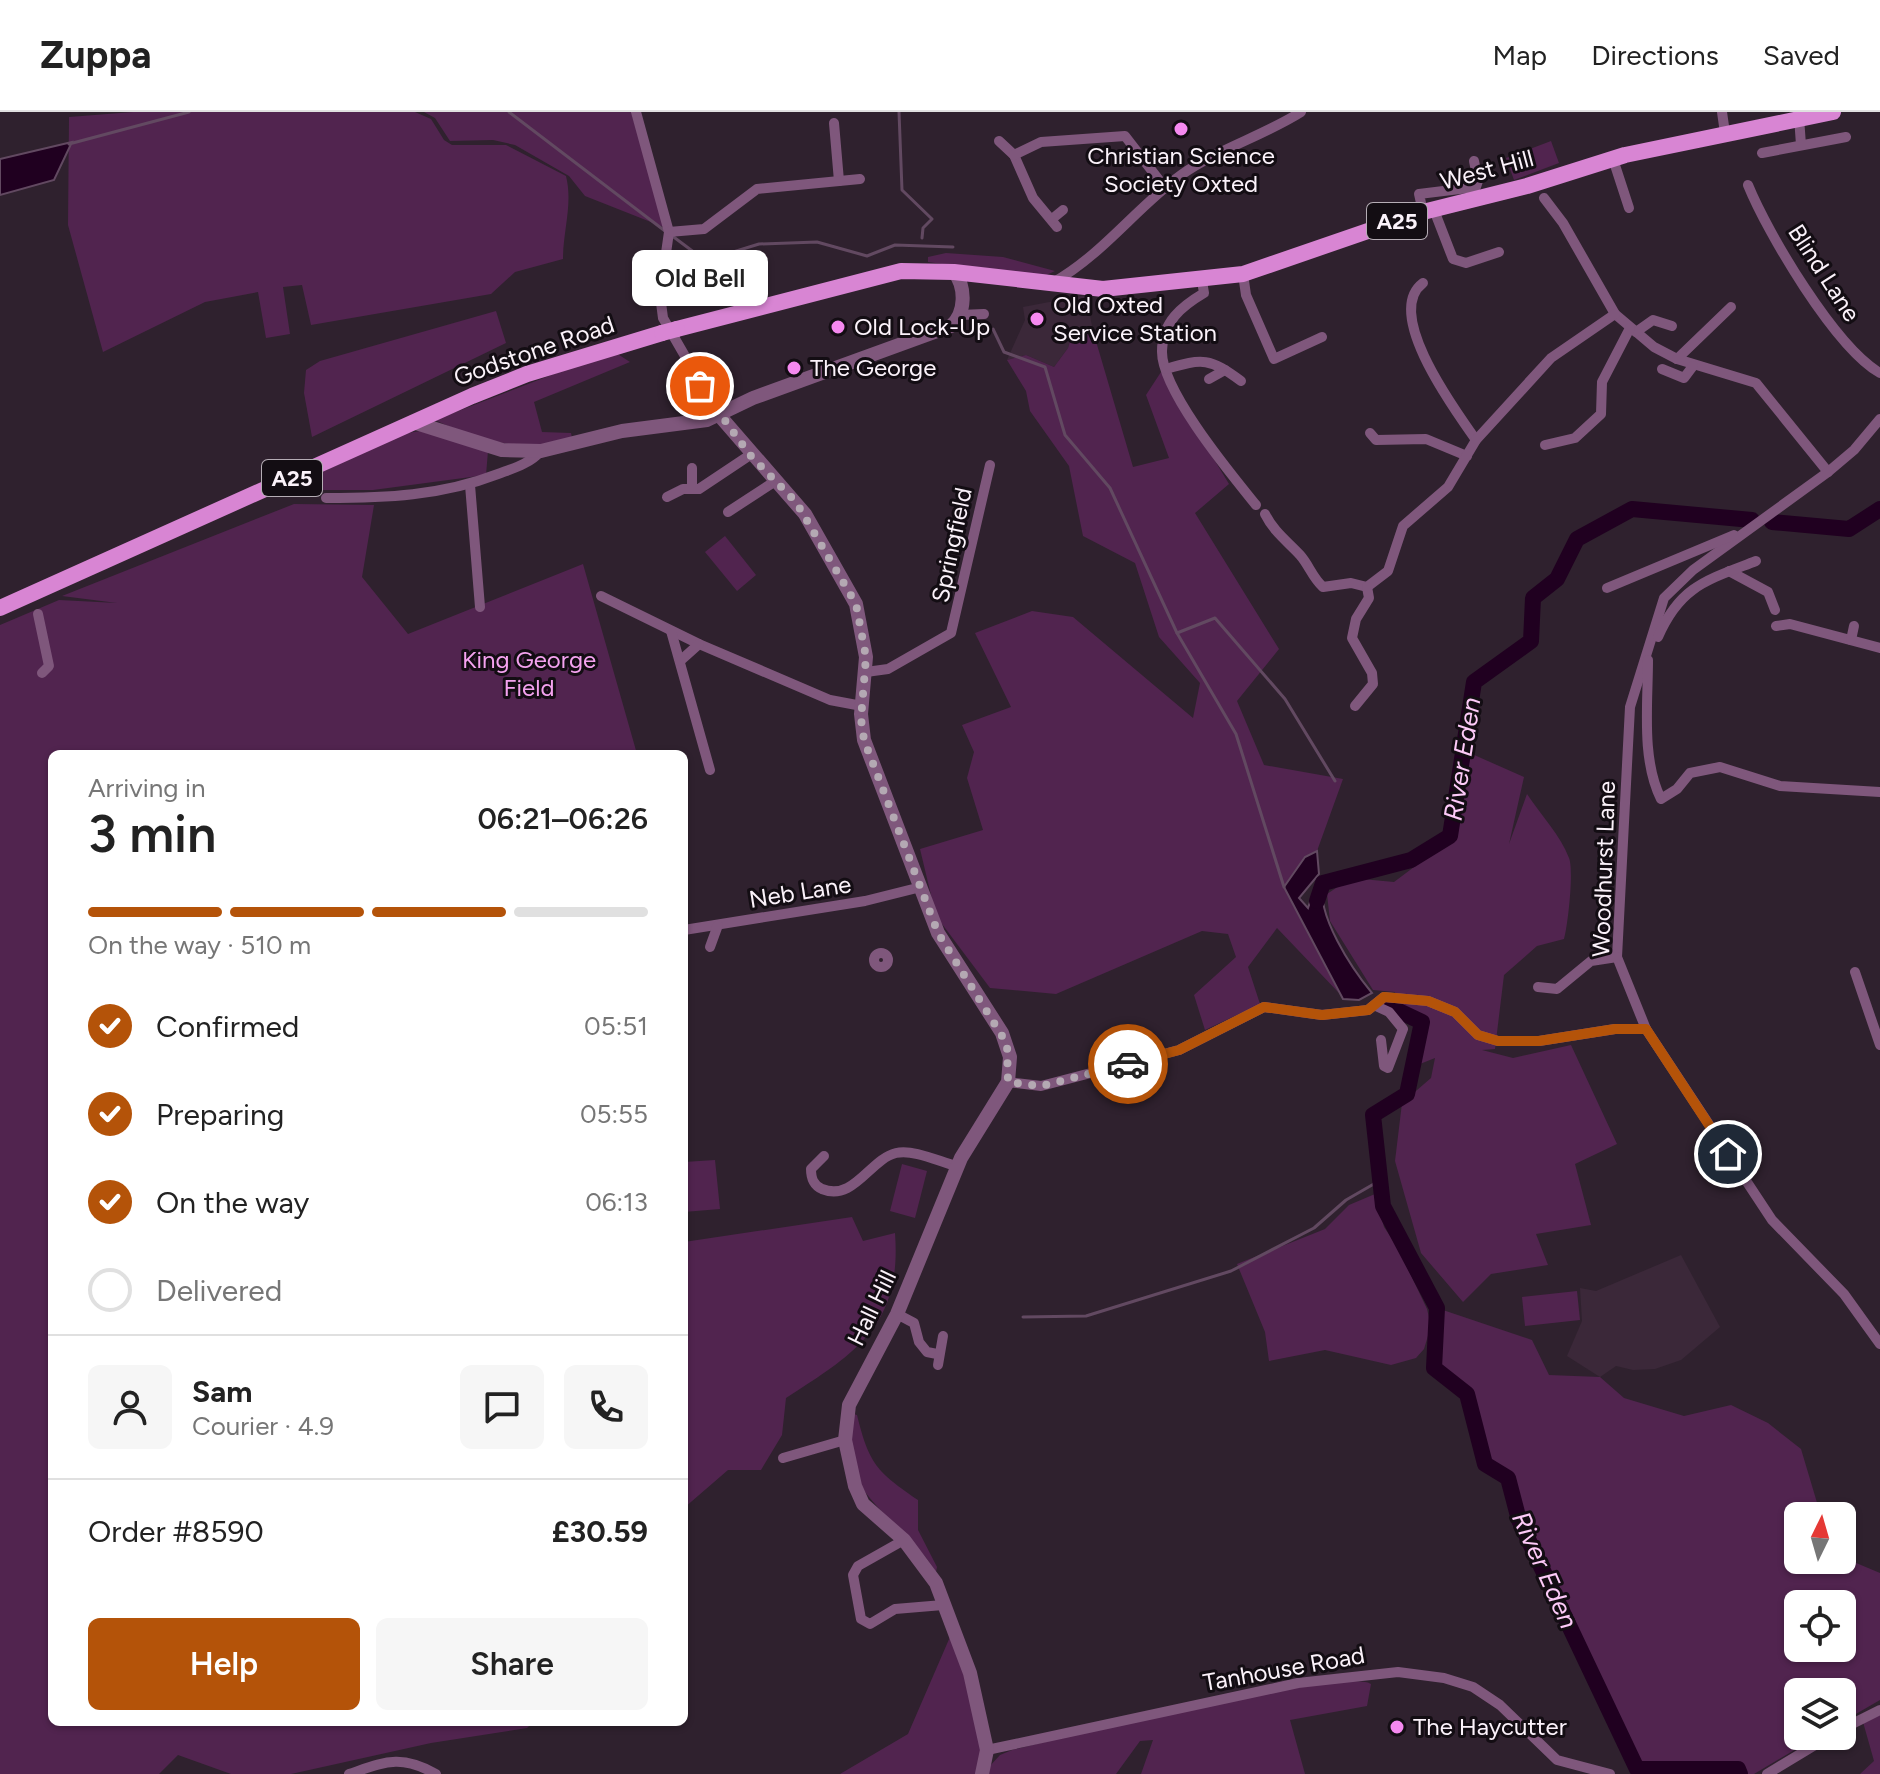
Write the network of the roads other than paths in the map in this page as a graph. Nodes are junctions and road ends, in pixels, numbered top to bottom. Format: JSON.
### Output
{"nodes":[{"id":1,"x":636,"y":112,"type":"edge"},
{"id":2,"x":1301,"y":112,"type":"edge"},
{"id":3,"x":1722,"y":112,"type":"edge"},
{"id":4,"x":1833,"y":112,"type":"edge"},
{"id":5,"x":1799,"y":117,"type":"junction"},
{"id":6,"x":834,"y":123,"type":"dead end"},
{"id":7,"x":1725,"y":133,"type":"junction"},
{"id":8,"x":1846,"y":137,"type":"dead end"},
{"id":9,"x":999,"y":141,"type":"dead end"},
{"id":10,"x":1801,"y":145,"type":"junction"},
{"id":11,"x":1762,"y":153,"type":"dead end"},
{"id":12,"x":1014,"y":155,"type":"junction"},
{"id":13,"x":1613,"y":159,"type":"junction"},
{"id":14,"x":1474,"y":161,"type":"dead end"},
{"id":15,"x":860,"y":179,"type":"dead end"},
{"id":16,"x":839,"y":181,"type":"junction"},
{"id":17,"x":1748,"y":185,"type":"dead end"},
{"id":18,"x":1166,"y":189,"type":"junction"},
{"id":19,"x":1544,"y":198,"type":"dead end"},
{"id":20,"x":1629,"y":208,"type":"dead end"},
{"id":21,"x":1063,"y":210,"type":"dead end"},
{"id":22,"x":1429,"y":211,"type":"junction"},
{"id":23,"x":668,"y":236,"type":"junction"},
{"id":24,"x":1499,"y":252,"type":"dead end"},
{"id":25,"x":1079,"y":268,"type":"junction"},
{"id":26,"x":751,"y":272,"type":"dead end"},
{"id":27,"x":954,"y":272,"type":"junction"},
{"id":28,"x":664,"y":273,"type":"junction"},
{"id":29,"x":1243,"y":274,"type":"junction"},
{"id":30,"x":994,"y":277,"type":"junction"},
{"id":31,"x":1202,"y":281,"type":"junction"},
{"id":32,"x":1423,"y":283,"type":"dead end"},
{"id":33,"x":1049,"y":285,"type":"junction"},
{"id":34,"x":1076,"y":288,"type":"junction"},
{"id":35,"x":963,"y":293,"type":"junction"},
{"id":36,"x":1731,"y":307,"type":"dead end"},
{"id":37,"x":984,"y":314,"type":"dead end"},
{"id":38,"x":1615,"y":314,"type":"junction"},
{"id":39,"x":960,"y":315,"type":"junction"},
{"id":40,"x":1672,"y":326,"type":"dead end"},
{"id":41,"x":1633,"y":330,"type":"junction"},
{"id":42,"x":1296,"y":334,"type":"dead end"},
{"id":43,"x":1322,"y":337,"type":"dead end"},
{"id":44,"x":1301,"y":347,"type":"junction"},
{"id":45,"x":1677,"y":359,"type":"junction"},
{"id":46,"x":1693,"y":366,"type":"junction"},
{"id":47,"x":1166,"y":369,"type":"junction"},
{"id":48,"x":1662,"y":369,"type":"dead end"},
{"id":49,"x":1225,"y":370,"type":"junction"},
{"id":50,"x":1880,"y":373,"type":"edge"},
{"id":51,"x":1209,"y":379,"type":"dead end"},
{"id":52,"x":1241,"y":381,"type":"dead end"},
{"id":53,"x":719,"y":415,"type":"junction"},
{"id":54,"x":1880,"y":419,"type":"edge"},
{"id":55,"x":413,"y":422,"type":"junction"},
{"id":56,"x":1373,"y":440,"type":"dead end"},
{"id":57,"x":1476,"y":440,"type":"junction"},
{"id":58,"x":1545,"y":445,"type":"dead end"},
{"id":59,"x":502,"y":450,"type":"junction"},
{"id":60,"x":541,"y":451,"type":"junction"},
{"id":61,"x":750,"y":455,"type":"junction"},
{"id":62,"x":1467,"y":456,"type":"junction"},
{"id":63,"x":990,"y":465,"type":"dead end"},
{"id":64,"x":692,"y":468,"type":"dead end"},
{"id":65,"x":1828,"y":472,"type":"junction"},
{"id":66,"x":496,"y":475,"type":"junction"},
{"id":67,"x":777,"y":480,"type":"junction"},
{"id":68,"x":470,"y":485,"type":"junction"},
{"id":69,"x":692,"y":489,"type":"junction"},
{"id":70,"x":667,"y":497,"type":"dead end"},
{"id":71,"x":326,"y":498,"type":"dead end"},
{"id":72,"x":1256,"y":505,"type":"dead end"},
{"id":73,"x":728,"y":512,"type":"dead end"},
{"id":74,"x":1265,"y":514,"type":"dead end"},
{"id":75,"x":1753,"y":528,"type":"junction"},
{"id":76,"x":1756,"y":561,"type":"dead end"},
{"id":77,"x":1729,"y":571,"type":"junction"},
{"id":78,"x":1367,"y":587,"type":"junction"},
{"id":79,"x":1607,"y":588,"type":"dead end"},
{"id":80,"x":601,"y":596,"type":"dead end"},
{"id":81,"x":480,"y":607,"type":"dead end"},
{"id":82,"x":0,"y":608,"type":"edge"},
{"id":83,"x":1775,"y":610,"type":"dead end"},
{"id":84,"x":38,"y":614,"type":"dead end"},
{"id":85,"x":1776,"y":626,"type":"dead end"},
{"id":86,"x":1854,"y":626,"type":"dead end"},
{"id":87,"x":671,"y":631,"type":"junction"},
{"id":88,"x":1851,"y":640,"type":"junction"},
{"id":89,"x":699,"y":644,"type":"junction"},
{"id":90,"x":1880,"y":648,"type":"edge"},
{"id":91,"x":1648,"y":654,"type":"junction"},
{"id":92,"x":680,"y":661,"type":"junction"},
{"id":93,"x":866,"y":672,"type":"junction"},
{"id":94,"x":42,"y":673,"type":"dead end"},
{"id":95,"x":862,"y":706,"type":"junction"},
{"id":96,"x":1355,"y":706,"type":"dead end"},
{"id":97,"x":710,"y":770,"type":"dead end"},
{"id":98,"x":1880,"y":792,"type":"edge"},
{"id":99,"x":921,"y":887,"type":"junction"},
{"id":100,"x":718,"y":925,"type":"junction"},
{"id":101,"x":688,"y":929,"type":"edge"},
{"id":102,"x":710,"y":947,"type":"dead end"},
{"id":103,"x":1617,"y":957,"type":"junction"},
{"id":104,"x":1855,"y":972,"type":"dead end"},
{"id":105,"x":1538,"y":987,"type":"dead end"},
{"id":106,"x":1376,"y":1006,"type":"junction"},
{"id":107,"x":1646,"y":1029,"type":"junction"},
{"id":108,"x":1381,"y":1040,"type":"dead end"},
{"id":109,"x":1880,"y":1045,"type":"edge"},
{"id":110,"x":1008,"y":1082,"type":"junction"},
{"id":111,"x":824,"y":1156,"type":"dead end"},
{"id":112,"x":956,"y":1166,"type":"junction"},
{"id":113,"x":897,"y":1314,"type":"junction"},
{"id":114,"x":943,"y":1336,"type":"dead end"},
{"id":115,"x":1880,"y":1344,"type":"edge"},
{"id":116,"x":845,"y":1440,"type":"junction"},
{"id":117,"x":783,"y":1458,"type":"dead end"},
{"id":118,"x":904,"y":1540,"type":"junction"},
{"id":119,"x":943,"y":1605,"type":"junction"},
{"id":120,"x":1880,"y":1710,"type":"edge"},
{"id":121,"x":1856,"y":1722,"type":"edge"},
{"id":122,"x":987,"y":1750,"type":"junction"},
{"id":123,"x":1807,"y":1750,"type":"edge"},
{"id":124,"x":349,"y":1774,"type":"edge"},
{"id":125,"x":436,"y":1774,"type":"edge"},
{"id":126,"x":982,"y":1774,"type":"edge"},
{"id":127,"x":1610,"y":1774,"type":"edge"},
{"id":128,"x":1767,"y":1774,"type":"edge"}],
"edges":[{"from":1,"to":23,"type":"street"},
{"from":2,"to":18,"type":"street"},
{"from":3,"to":7,"type":"street"},
{"from":4,"to":5,"type":"main road","number":"A25"},
{"from":5,"to":7,"type":"main road","number":"A25"},
{"from":5,"to":10,"type":"street"},
{"from":6,"to":16,"type":"street"},
{"from":7,"to":13,"type":"main road","name":"West Hill","number":"A25"},
{"from":8,"to":10,"type":"street"},
{"from":9,"to":12,"type":"street"},
{"from":10,"to":11,"type":"street"},
{"from":12,"to":18,"type":"street"},
{"from":12,"to":21,"type":"street"},
{"from":13,"to":20,"type":"street"},
{"from":13,"to":22,"type":"main road","name":"West Hill","number":"A25"},
{"from":14,"to":22,"type":"street"},
{"from":15,"to":16,"type":"street"},
{"from":16,"to":23,"type":"street"},
{"from":17,"to":50,"type":"street","name":"Blind Lane"},
{"from":18,"to":25,"type":"street"},
{"from":19,"to":38,"type":"street"},
{"from":22,"to":24,"type":"street"},
{"from":22,"to":29,"type":"main road","name":"West Hill","number":"A25"},
{"from":23,"to":28,"type":"street"},
{"from":25,"to":33,"type":"street"},
{"from":25,"to":34,"type":"street"},
{"from":26,"to":28,"type":"street"},
{"from":27,"to":30,"type":"main road","name":"Godstone Road","number":"A25"},
{"from":27,"to":35,"type":"street"},
{"from":27,"to":55,"type":"main road","name":"Godstone Road","number":"A25"},
{"from":28,"to":53,"type":"street"},
{"from":29,"to":31,"type":"main road","name":"West Hill","number":"A25"},
{"from":29,"to":44,"type":"street"},
{"from":30,"to":33,"type":"main road","name":"Godstone Road","number":"A25"},
{"from":30,"to":35,"type":"street"},
{"from":31,"to":34,"type":"main road","name":"West Hill","number":"A25"},
{"from":31,"to":47,"type":"street"},
{"from":32,"to":57,"type":"street"},
{"from":33,"to":34,"type":"main road","number":"A25"},
{"from":35,"to":39,"type":"street"},
{"from":36,"to":45,"type":"street"},
{"from":37,"to":39,"type":"street"},
{"from":38,"to":41,"type":"street"},
{"from":38,"to":57,"type":"street"},
{"from":39,"to":53,"type":"street"},
{"from":40,"to":41,"type":"street"},
{"from":41,"to":45,"type":"street"},
{"from":41,"to":58,"type":"street"},
{"from":42,"to":44,"type":"street"},
{"from":43,"to":44,"type":"street"},
{"from":45,"to":46,"type":"street"},
{"from":46,"to":48,"type":"street"},
{"from":46,"to":65,"type":"street"},
{"from":47,"to":49,"type":"street"},
{"from":47,"to":72,"type":"street"},
{"from":49,"to":51,"type":"street"},
{"from":49,"to":52,"type":"street"},
{"from":53,"to":60,"type":"street"},
{"from":53,"to":61,"type":"street"},
{"from":54,"to":65,"type":"street","name":"Woodhurst Lane"},
{"from":55,"to":59,"type":"street"},
{"from":55,"to":82,"type":"main road","name":"Godstone Road","number":"A25"},
{"from":56,"to":62,"type":"street"},
{"from":57,"to":62,"type":"street"},
{"from":59,"to":60,"type":"street"},
{"from":59,"to":66,"type":"street"},
{"from":60,"to":66,"type":"street"},
{"from":61,"to":67,"type":"street"},
{"from":61,"to":69,"type":"street"},
{"from":62,"to":78,"type":"street"},
{"from":63,"to":93,"type":"street","name":"Springfield"},
{"from":64,"to":69,"type":"street"},
{"from":65,"to":75,"type":"street","name":"Woodhurst Lane"},
{"from":66,"to":68,"type":"street"},
{"from":67,"to":73,"type":"street"},
{"from":67,"to":93,"type":"street"},
{"from":68,"to":71,"type":"street"},
{"from":68,"to":81,"type":"street"},
{"from":69,"to":70,"type":"street"},
{"from":74,"to":78,"type":"street"},
{"from":75,"to":79,"type":"street"},
{"from":75,"to":91,"type":"street","name":"Woodhurst Lane"},
{"from":76,"to":77,"type":"street"},
{"from":77,"to":83,"type":"street"},
{"from":77,"to":91,"type":"street"},
{"from":78,"to":96,"type":"street"},
{"from":80,"to":87,"type":"street"},
{"from":84,"to":94,"type":"street"},
{"from":85,"to":88,"type":"street"},
{"from":86,"to":88,"type":"street"},
{"from":87,"to":89,"type":"street"},
{"from":87,"to":92,"type":"street"},
{"from":88,"to":90,"type":"street"},
{"from":89,"to":92,"type":"street"},
{"from":89,"to":95,"type":"street"},
{"from":91,"to":98,"type":"street"},
{"from":91,"to":103,"type":"street","name":"Woodhurst Lane"},
{"from":92,"to":97,"type":"street"},
{"from":93,"to":95,"type":"street"},
{"from":95,"to":99,"type":"street"},
{"from":99,"to":100,"type":"street","name":"Neb Lane"},
{"from":99,"to":110,"type":"street"},
{"from":100,"to":101,"type":"street","name":"Neb Lane"},
{"from":100,"to":102,"type":"street"},
{"from":103,"to":105,"type":"street"},
{"from":103,"to":107,"type":"street","name":"Woodhurst Lane"},
{"from":104,"to":109,"type":"street"},
{"from":106,"to":107,"type":"street"},
{"from":106,"to":108,"type":"street"},
{"from":106,"to":110,"type":"street"},
{"from":107,"to":115,"type":"street","name":"Woodhurst Lane"},
{"from":110,"to":112,"type":"street","name":"Hall Hill"},
{"from":111,"to":112,"type":"street"},
{"from":112,"to":113,"type":"street","name":"Hall Hill"},
{"from":113,"to":114,"type":"street"},
{"from":113,"to":116,"type":"street","name":"Hall Hill"},
{"from":116,"to":117,"type":"street"},
{"from":116,"to":118,"type":"street","name":"Hall Hill"},
{"from":118,"to":119,"type":"street","name":"Hall Hill"},
{"from":118,"to":119,"type":"street"},
{"from":119,"to":122,"type":"street","name":"Hall Hill"},
{"from":120,"to":121,"type":"street"},
{"from":122,"to":126,"type":"street"},
{"from":122,"to":127,"type":"street","name":"Tanhouse Road"},
{"from":123,"to":128,"type":"street"},
{"from":124,"to":125,"type":"street"}]}
